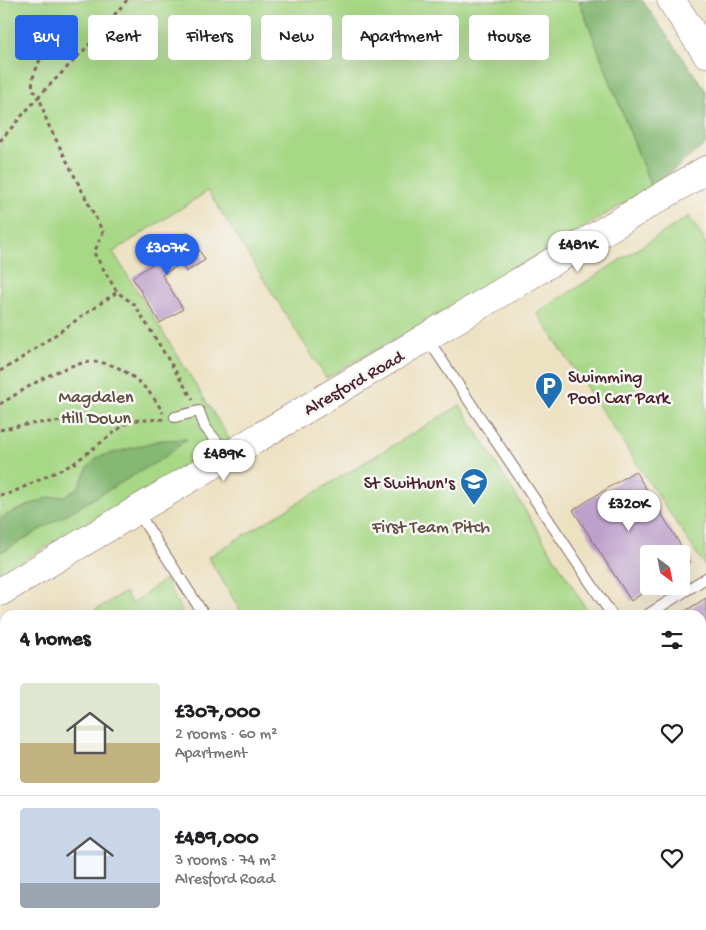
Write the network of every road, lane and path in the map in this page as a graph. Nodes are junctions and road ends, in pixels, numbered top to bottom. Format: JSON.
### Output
{"nodes":[{"id":1,"x":127,"y":0,"type":"edge"},
{"id":2,"x":671,"y":0,"type":"edge"},
{"id":3,"x":706,"y":53,"type":"edge"},
{"id":4,"x":40,"y":60,"type":"edge"},
{"id":5,"x":39,"y":96,"type":"junction"},
{"id":6,"x":0,"y":141,"type":"edge"},
{"id":7,"x":706,"y":170,"type":"edge"},
{"id":8,"x":117,"y":292,"type":"junction"},
{"id":9,"x":427,"y":338,"type":"junction"},
{"id":10,"x":0,"y":371,"type":"edge"},
{"id":11,"x":0,"y":404,"type":"edge"},
{"id":12,"x":199,"y":411,"type":"junction"},
{"id":13,"x":175,"y":417,"type":"dead end"},
{"id":14,"x":129,"y":422,"type":"junction"},
{"id":15,"x":0,"y":430,"type":"edge"},
{"id":16,"x":228,"y":454,"type":"junction"},
{"id":17,"x":0,"y":495,"type":"edge"},
{"id":18,"x":137,"y":510,"type":"junction"},
{"id":19,"x":706,"y":578,"type":"edge"},
{"id":20,"x":0,"y":592,"type":"edge"},
{"id":21,"x":201,"y":610,"type":"edge"},
{"id":22,"x":609,"y":610,"type":"edge"},
{"id":23,"x":655,"y":610,"type":"edge"}],
"edges":[{"from":1,"to":5,"type":"path"},
{"from":2,"to":3,"type":"main road"},
{"from":4,"to":5,"type":"path"},
{"from":5,"to":6,"type":"path"},
{"from":5,"to":8,"type":"path"},
{"from":7,"to":9,"type":"main road","name":"Alresford Road"},
{"from":8,"to":10,"type":"path"},
{"from":8,"to":12,"type":"path"},
{"from":9,"to":16,"type":"main road","name":"Alresford Road"},
{"from":9,"to":22,"type":"lane"},
{"from":11,"to":14,"type":"path"},
{"from":12,"to":13,"type":"lane"},
{"from":12,"to":16,"type":"lane"},
{"from":14,"to":15,"type":"path"},
{"from":14,"to":17,"type":"path"},
{"from":16,"to":18,"type":"main road","name":"Alresford Road"},
{"from":18,"to":20,"type":"main road","name":"Alresford Road"},
{"from":18,"to":21,"type":"lane"},
{"from":19,"to":23,"type":"lane"}]}
